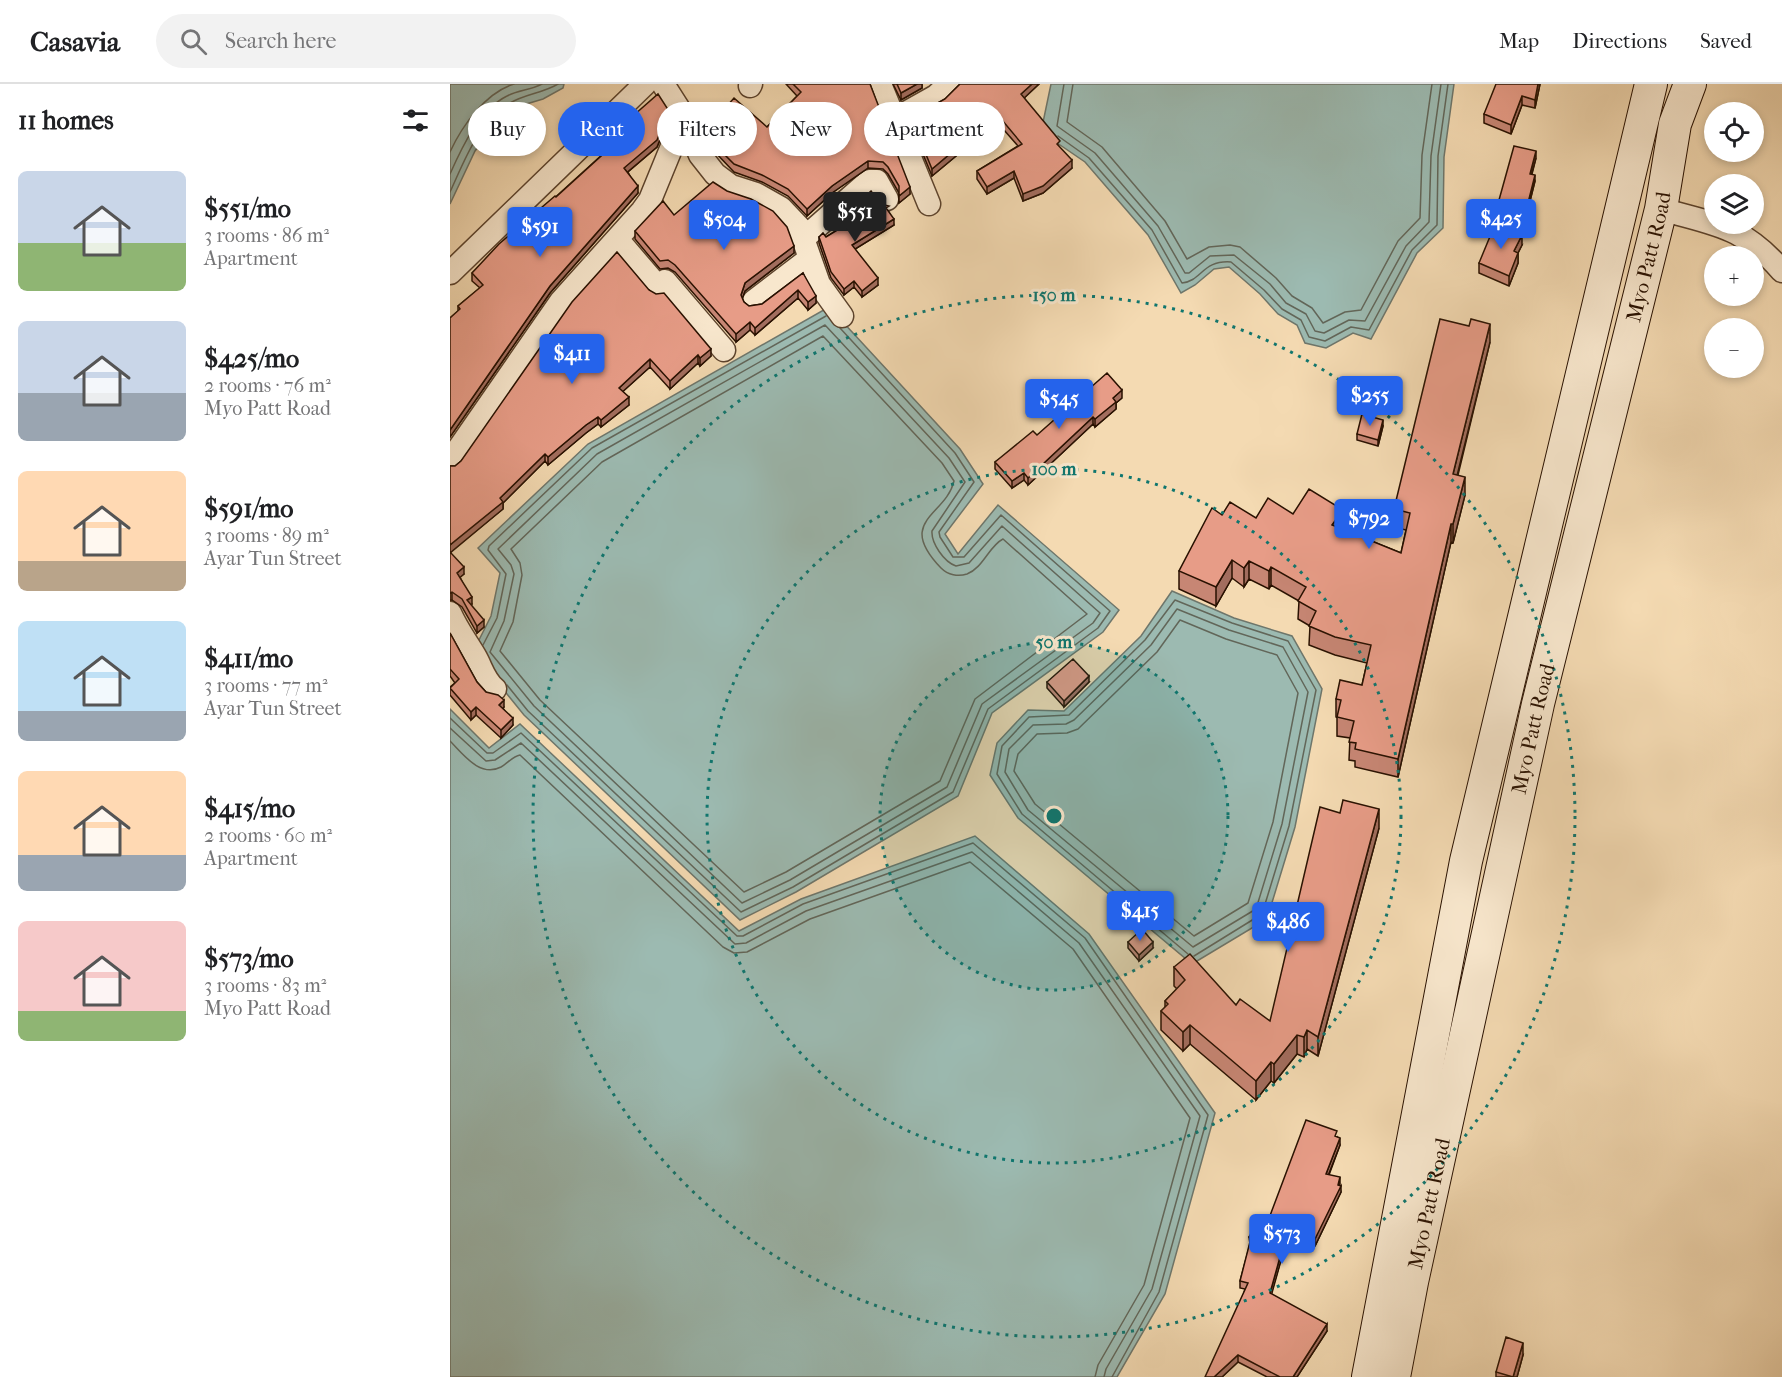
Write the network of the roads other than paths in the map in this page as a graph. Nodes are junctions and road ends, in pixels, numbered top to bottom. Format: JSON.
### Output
{"nodes":[{"id":1,"x":645,"y":84,"type":"edge"},
{"id":2,"x":663,"y":84,"type":"edge"},
{"id":3,"x":880,"y":84,"type":"edge"},
{"id":4,"x":949,"y":84,"type":"edge"},
{"id":5,"x":1651,"y":84,"type":"edge"},
{"id":6,"x":1690,"y":84,"type":"edge"},
{"id":7,"x":674,"y":102,"type":"edge"},
{"id":8,"x":888,"y":102,"type":"edge"},
{"id":9,"x":925,"y":102,"type":"edge"},
{"id":10,"x":668,"y":156,"type":"edge"},
{"id":11,"x":701,"y":156,"type":"edge"},
{"id":12,"x":910,"y":156,"type":"edge"},
{"id":13,"x":887,"y":199,"type":"dead end"},
{"id":14,"x":929,"y":204,"type":"dead end"},
{"id":15,"x":1661,"y":209,"type":"junction"},
{"id":16,"x":618,"y":240,"type":"junction"},
{"id":17,"x":806,"y":249,"type":"junction"},
{"id":18,"x":1782,"y":271,"type":"edge"},
{"id":19,"x":450,"y":273,"type":"edge"},
{"id":20,"x":754,"y":301,"type":"dead end"},
{"id":21,"x":842,"y":316,"type":"dead end"},
{"id":22,"x":724,"y":350,"type":"dead end"},
{"id":23,"x":450,"y":461,"type":"edge"},
{"id":24,"x":450,"y":614,"type":"edge"},
{"id":25,"x":495,"y":689,"type":"dead end"},
{"id":26,"x":1505,"y":694,"type":"junction"},
{"id":27,"x":1538,"y":704,"type":"junction"},
{"id":28,"x":1382,"y":1375,"type":"edge"}],
"edges":[{"from":1,"to":19,"type":"street"},
{"from":2,"to":7,"type":"street"},
{"from":3,"to":8,"type":"street"},
{"from":4,"to":9,"type":"street"},
{"from":5,"to":26,"type":"main road","name":"Myo Patt Road"},
{"from":6,"to":15,"type":"main road","name":"Myo Patt Road"},
{"from":10,"to":16,"type":"street"},
{"from":11,"to":17,"type":"street"},
{"from":12,"to":14,"type":"street"},
{"from":13,"to":17,"type":"street"},
{"from":15,"to":18,"type":"street"},
{"from":15,"to":27,"type":"main road","name":"Myo Patt Road"},
{"from":16,"to":22,"type":"street"},
{"from":16,"to":23,"type":"street"},
{"from":17,"to":20,"type":"street"},
{"from":17,"to":21,"type":"street"},
{"from":24,"to":25,"type":"street"},
{"from":26,"to":27,"type":"main road"},
{"from":26,"to":28,"type":"main road","name":"Myo Patt Road"},
{"from":27,"to":28,"type":"main road","name":"Myo Patt Road"}]}
